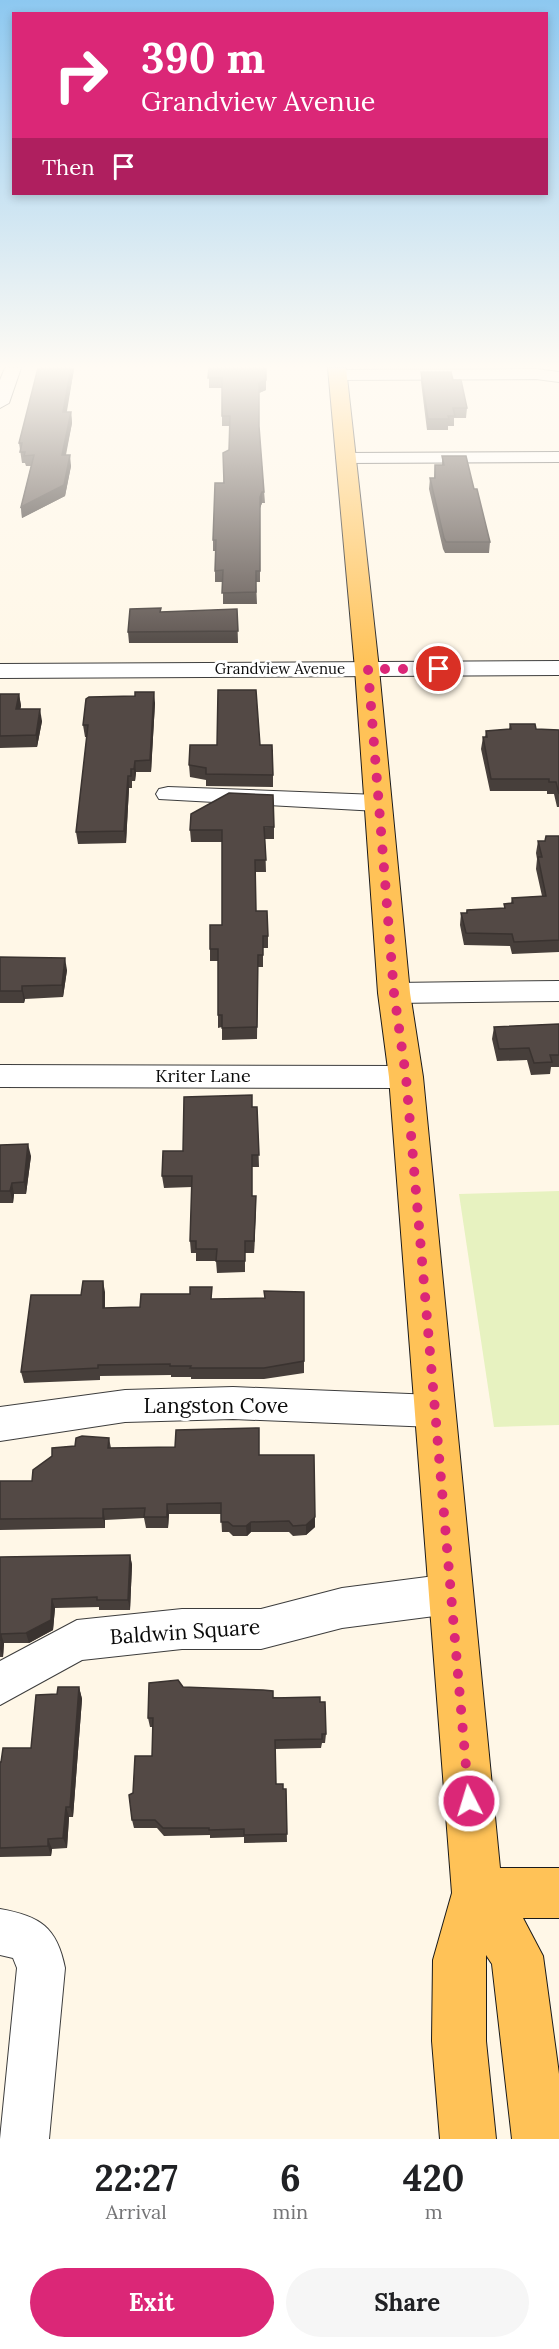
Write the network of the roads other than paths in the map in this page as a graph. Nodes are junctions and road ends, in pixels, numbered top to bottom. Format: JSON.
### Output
{"nodes":[{"id":1,"x":346,"y":468,"type":"edge"},
{"id":2,"x":559,"y":668,"type":"edge"},
{"id":3,"x":368,"y":669,"type":"junction"},
{"id":4,"x":0,"y":671,"type":"edge"},
{"id":5,"x":168,"y":794,"type":"dead end"},
{"id":6,"x":378,"y":803,"type":"junction"},
{"id":7,"x":559,"y":991,"type":"edge"},
{"id":8,"x":394,"y":993,"type":"junction"},
{"id":9,"x":0,"y":1076,"type":"edge"},
{"id":10,"x":406,"y":1077,"type":"junction"},
{"id":11,"x":434,"y":1411,"type":"junction"},
{"id":12,"x":0,"y":1424,"type":"edge"},
{"id":13,"x":450,"y":1594,"type":"junction"},
{"id":14,"x":0,"y":1684,"type":"edge"},
{"id":15,"x":477,"y":1893,"type":"junction"},
{"id":16,"x":559,"y":1893,"type":"edge"},
{"id":17,"x":0,"y":1932,"type":"edge"},
{"id":18,"x":559,"y":2104,"type":"edge"},
{"id":19,"x":24,"y":2139,"type":"edge"},
{"id":20,"x":468,"y":2139,"type":"edge"},
{"id":21,"x":540,"y":2139,"type":"edge"},
{"id":22,"x":549,"y":2139,"type":"edge"}],
"edges":[{"from":1,"to":3,"type":"main road"},
{"from":2,"to":3,"type":"street","name":"Grandview Avenue"},
{"from":3,"to":4,"type":"street","name":"Grandview Avenue"},
{"from":3,"to":6,"type":"main road"},
{"from":5,"to":6,"type":"street"},
{"from":6,"to":8,"type":"main road"},
{"from":7,"to":8,"type":"street"},
{"from":8,"to":10,"type":"main road"},
{"from":9,"to":10,"type":"street","name":"Kriter Lane"},
{"from":10,"to":11,"type":"main road"},
{"from":11,"to":12,"type":"street","name":"Langston Cove"},
{"from":11,"to":13,"type":"main road"},
{"from":13,"to":14,"type":"street","name":"Baldwin Square"},
{"from":13,"to":15,"type":"main road"},
{"from":15,"to":16,"type":"main road"},
{"from":15,"to":20,"type":"main road"},
{"from":15,"to":21,"type":"main road"},
{"from":17,"to":19,"type":"street"},
{"from":18,"to":22,"type":"main road"}]}
